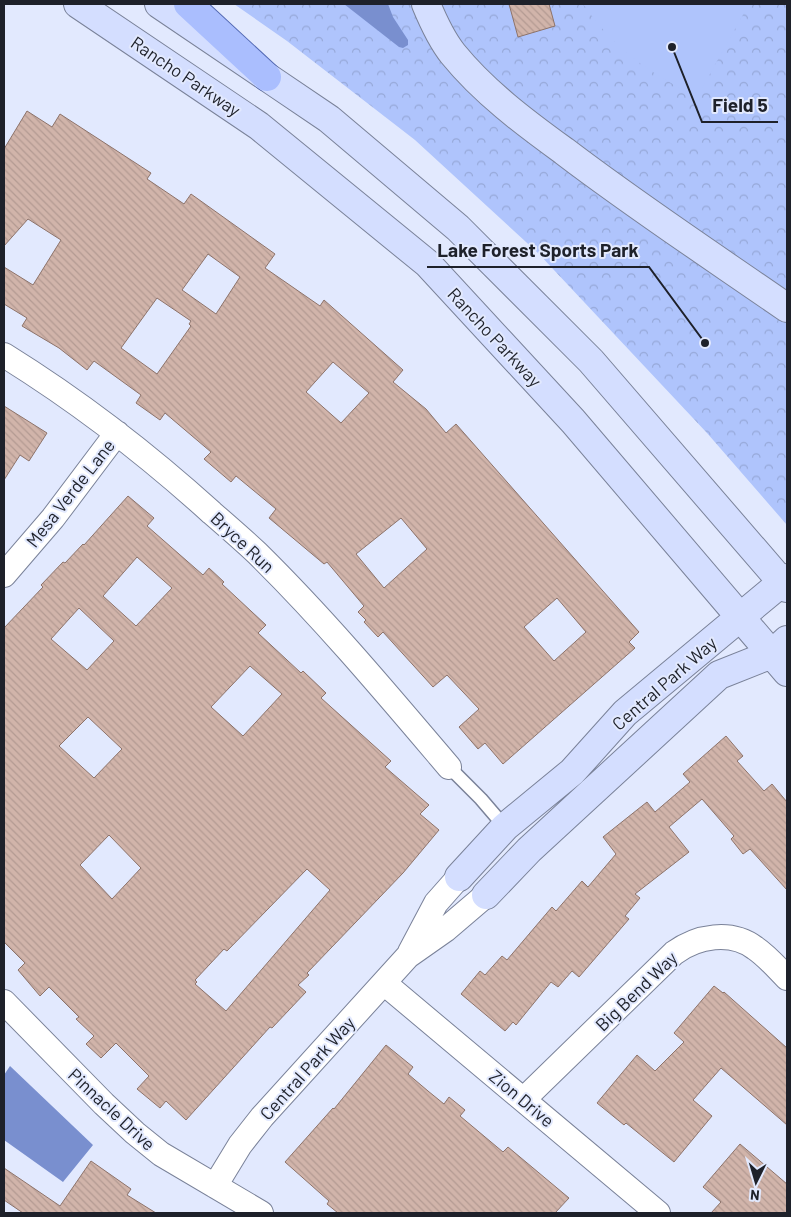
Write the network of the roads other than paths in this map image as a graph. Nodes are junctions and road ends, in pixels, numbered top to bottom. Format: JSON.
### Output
{"nodes":[{"id":1,"x":78,"y":4,"type":"edge"},
{"id":2,"x":159,"y":4,"type":"edge"},
{"id":3,"x":188,"y":4,"type":"edge"},
{"id":4,"x":426,"y":4,"type":"edge"},
{"id":5,"x":267,"y":76,"type":"junction"},
{"id":6,"x":787,"y":308,"type":"edge"},
{"id":7,"x":4,"y":355,"type":"edge"},
{"id":8,"x":117,"y":432,"type":"junction"},
{"id":9,"x":4,"y":575,"type":"edge"},
{"id":10,"x":786,"y":583,"type":"edge"},
{"id":11,"x":740,"y":617,"type":"junction"},
{"id":12,"x":782,"y":655,"type":"edge"},
{"id":13,"x":449,"y":767,"type":"joint"},
{"id":14,"x":505,"y":827,"type":"junction"},
{"id":15,"x":529,"y":850,"type":"junction"},
{"id":16,"x":459,"y":877,"type":"joint"},
{"id":17,"x":486,"y":896,"type":"joint"},
{"id":18,"x":408,"y":956,"type":"junction"},
{"id":19,"x":787,"y":978,"type":"edge"},
{"id":20,"x":384,"y":983,"type":"junction"},
{"id":21,"x":4,"y":1002,"type":"edge"},
{"id":22,"x":524,"y":1099,"type":"junction"},
{"id":23,"x":214,"y":1186,"type":"junction"},
{"id":24,"x":260,"y":1213,"type":"edge"},
{"id":25,"x":658,"y":1213,"type":"edge"}],
"edges":[{"from":1,"to":11,"type":"main road","name":"Rancho Parkway"},
{"from":2,"to":5,"type":"main road"},
{"from":3,"to":5,"type":"main road"},
{"from":4,"to":6,"type":"main road"},
{"from":5,"to":10,"type":"main road"},
{"from":7,"to":8,"type":"street","name":"Bryce Run"},
{"from":8,"to":9,"type":"street","name":"Mesa Verde Lane"},
{"from":8,"to":13,"type":"street","name":"Bryce Run"},
{"from":10,"to":11,"type":"main road","name":"Central Park Way"},
{"from":11,"to":12,"type":"main road","name":"Rancho Parkway"},
{"from":11,"to":14,"type":"main road","name":"Central Park Way"},
{"from":12,"to":15,"type":"main road","name":"Central Park Way"},
{"from":13,"to":14,"type":"lane"},
{"from":14,"to":15,"type":"street"},
{"from":14,"to":16,"type":"main road","name":"Central Park Way"},
{"from":15,"to":17,"type":"main road","name":"Central Park Way"},
{"from":16,"to":18,"type":"street","name":"Central Park Way"},
{"from":17,"to":18,"type":"street","name":"Central Park Way"},
{"from":18,"to":20,"type":"street","name":"Central Park Way"},
{"from":19,"to":22,"type":"street","name":"Big Bend Way"},
{"from":20,"to":22,"type":"street","name":"Zion Drive"},
{"from":20,"to":23,"type":"street","name":"Central Park Way"},
{"from":21,"to":23,"type":"street","name":"Pinnacle Drive"},
{"from":22,"to":25,"type":"street","name":"Zion Drive"},
{"from":23,"to":24,"type":"street","name":"Pinnacle Drive"}]}
